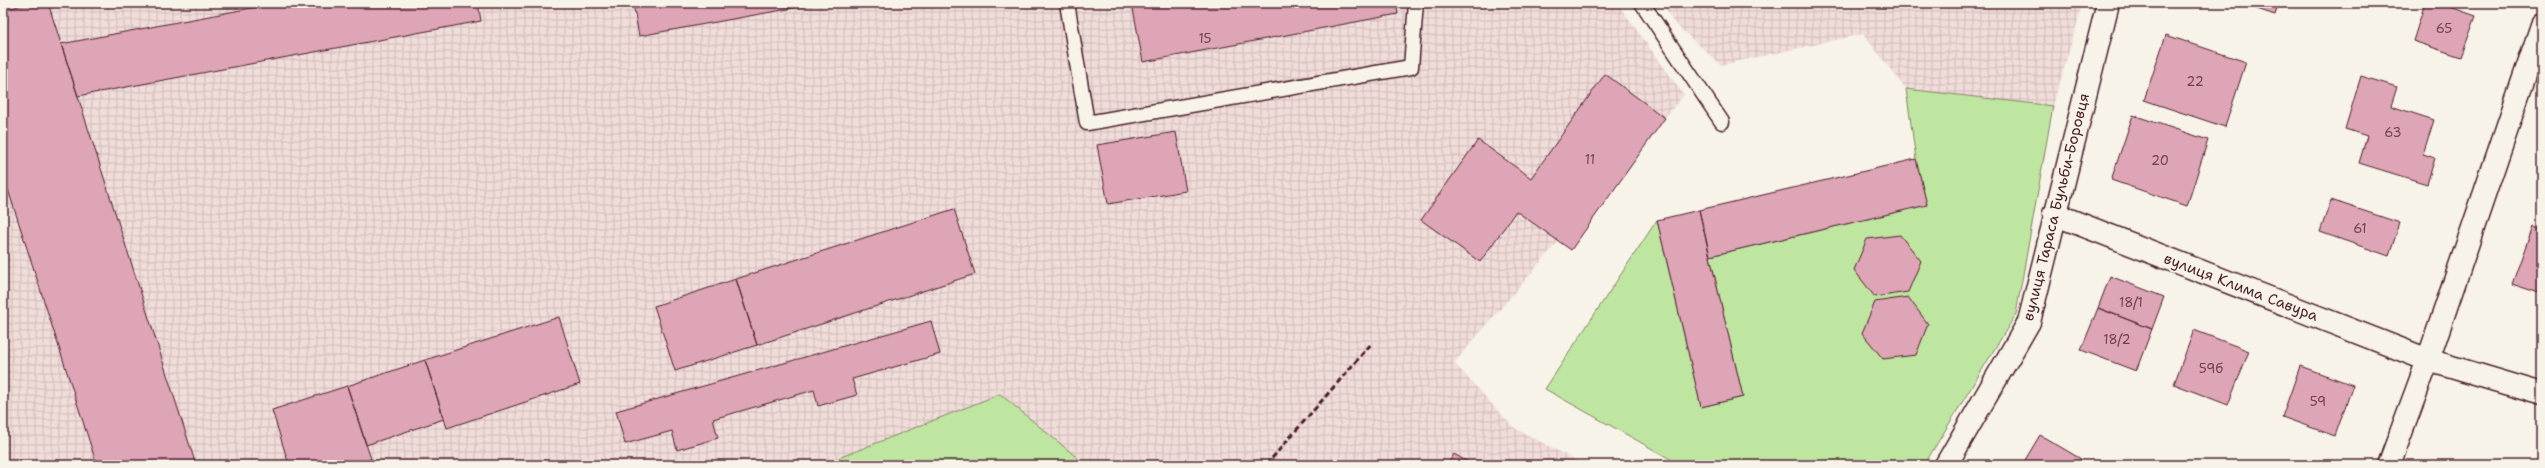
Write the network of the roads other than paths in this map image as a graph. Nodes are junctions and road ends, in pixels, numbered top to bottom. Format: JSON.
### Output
{"nodes":[{"id":1,"x":1067,"y":3,"type":"edge"},
{"id":2,"x":1416,"y":3,"type":"edge"},
{"id":3,"x":1642,"y":3,"type":"edge"},
{"id":4,"x":2108,"y":3,"type":"edge"},
{"id":5,"x":2542,"y":25,"type":"edge"},
{"id":6,"x":1722,"y":122,"type":"dead end"},
{"id":7,"x":2054,"y":214,"type":"junction"},
{"id":8,"x":2428,"y":360,"type":"junction"},
{"id":9,"x":2542,"y":394,"type":"edge"},
{"id":10,"x":1946,"y":465,"type":"edge"},
{"id":11,"x":2389,"y":465,"type":"edge"}],
"edges":[{"from":1,"to":2,"type":"lane"},
{"from":3,"to":6,"type":"lane"},
{"from":4,"to":7,"type":"street","name":"вулиця Тараса Бульби-Боровця"},
{"from":5,"to":8,"type":"street"},
{"from":7,"to":8,"type":"street","name":"вулиця Клима Савура"},
{"from":7,"to":10,"type":"street","name":"вулиця Тараса Бульби-Боровця"},
{"from":8,"to":9,"type":"street","name":"вулиця Клима Савура"},
{"from":8,"to":11,"type":"street"}]}
